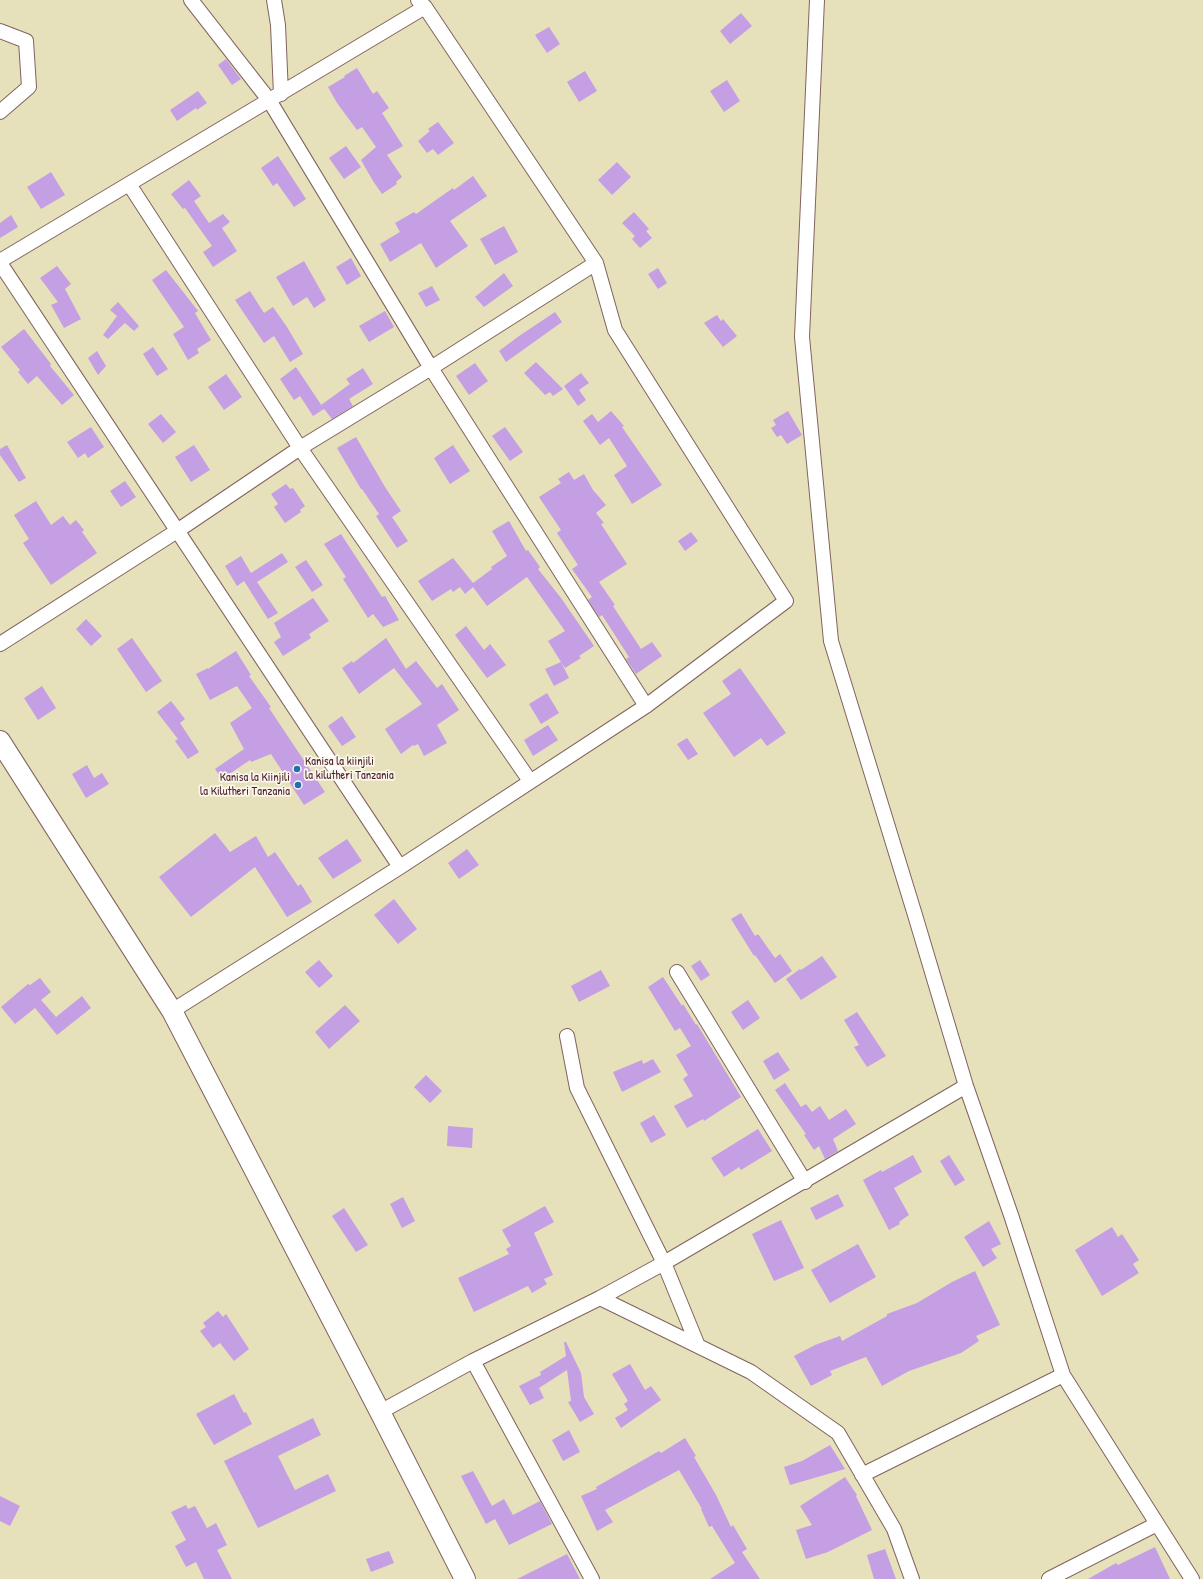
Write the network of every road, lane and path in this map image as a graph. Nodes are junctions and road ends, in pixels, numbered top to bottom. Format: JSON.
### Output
{"nodes":[{"id":1,"x":191,"y":0,"type":"edge"},
{"id":2,"x":274,"y":0,"type":"edge"},
{"id":3,"x":818,"y":0,"type":"edge"},
{"id":4,"x":422,"y":4,"type":"edge"},
{"id":5,"x":0,"y":31,"type":"edge"},
{"id":6,"x":275,"y":97,"type":"junction"},
{"id":7,"x":0,"y":112,"type":"edge"},
{"id":8,"x":129,"y":184,"type":"junction"},
{"id":9,"x":0,"y":262,"type":"edge"},
{"id":10,"x":596,"y":263,"type":"junction"},
{"id":11,"x":431,"y":368,"type":"junction"},
{"id":12,"x":300,"y":448,"type":"junction"},
{"id":13,"x":177,"y":531,"type":"junction"},
{"id":14,"x":0,"y":644,"type":"edge"},
{"id":15,"x":646,"y":706,"type":"junction"},
{"id":16,"x":0,"y":742,"type":"edge"},
{"id":17,"x":530,"y":781,"type":"junction"},
{"id":18,"x":400,"y":867,"type":"junction"},
{"id":19,"x":677,"y":972,"type":"dead end"},
{"id":20,"x":172,"y":1011,"type":"junction"},
{"id":21,"x":567,"y":1036,"type":"dead end"},
{"id":22,"x":966,"y":1086,"type":"junction"},
{"id":23,"x":805,"y":1182,"type":"junction"},
{"id":24,"x":664,"y":1263,"type":"junction"},
{"id":25,"x":600,"y":1298,"type":"junction"},
{"id":26,"x":698,"y":1346,"type":"junction"},
{"id":27,"x":473,"y":1361,"type":"junction"},
{"id":28,"x":1063,"y":1374,"type":"junction"},
{"id":29,"x":380,"y":1412,"type":"junction"},
{"id":30,"x":862,"y":1474,"type":"junction"},
{"id":31,"x":1156,"y":1524,"type":"junction"},
{"id":32,"x":464,"y":1579,"type":"edge"},
{"id":33,"x":592,"y":1579,"type":"edge"},
{"id":34,"x":912,"y":1579,"type":"edge"},
{"id":35,"x":1049,"y":1579,"type":"edge"},
{"id":36,"x":1192,"y":1579,"type":"edge"}],
"edges":[{"from":1,"to":6,"type":"street"},
{"from":2,"to":6,"type":"street"},
{"from":3,"to":22,"type":"street"},
{"from":4,"to":6,"type":"street"},
{"from":4,"to":10,"type":"street"},
{"from":5,"to":7,"type":"street"},
{"from":6,"to":8,"type":"street"},
{"from":6,"to":11,"type":"street"},
{"from":8,"to":9,"type":"street"},
{"from":8,"to":12,"type":"street"},
{"from":9,"to":13,"type":"street"},
{"from":10,"to":11,"type":"street"},
{"from":10,"to":15,"type":"street"},
{"from":11,"to":12,"type":"street"},
{"from":11,"to":15,"type":"street"},
{"from":12,"to":13,"type":"street"},
{"from":12,"to":17,"type":"street"},
{"from":13,"to":14,"type":"street"},
{"from":13,"to":18,"type":"street"},
{"from":15,"to":17,"type":"street"},
{"from":16,"to":20,"type":"street"},
{"from":17,"to":18,"type":"street"},
{"from":18,"to":20,"type":"street"},
{"from":19,"to":23,"type":"street"},
{"from":20,"to":29,"type":"street"},
{"from":21,"to":24,"type":"street"},
{"from":22,"to":23,"type":"street"},
{"from":22,"to":28,"type":"street"},
{"from":23,"to":24,"type":"street"},
{"from":24,"to":25,"type":"street"},
{"from":24,"to":26,"type":"street"},
{"from":25,"to":26,"type":"street"},
{"from":25,"to":27,"type":"street"},
{"from":26,"to":30,"type":"street"},
{"from":27,"to":29,"type":"street"},
{"from":27,"to":33,"type":"street"},
{"from":28,"to":30,"type":"street"},
{"from":28,"to":31,"type":"street"},
{"from":29,"to":32,"type":"street"},
{"from":30,"to":34,"type":"street"},
{"from":31,"to":35,"type":"street"},
{"from":31,"to":36,"type":"street"}]}
